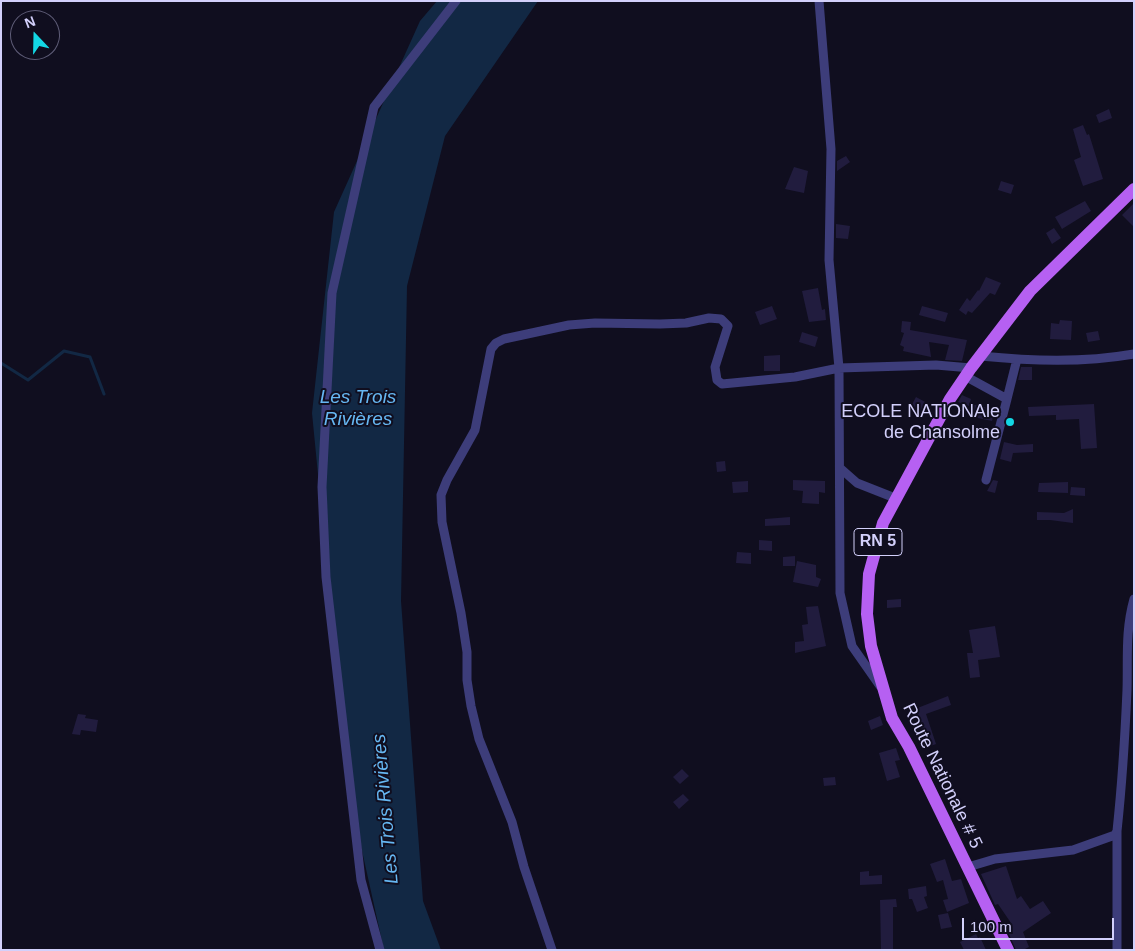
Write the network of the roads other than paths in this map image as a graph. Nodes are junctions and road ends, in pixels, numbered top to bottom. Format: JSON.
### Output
{"nodes":[{"id":1,"x":456,"y":1,"type":"edge"},
{"id":2,"x":819,"y":1,"type":"edge"},
{"id":3,"x":1134,"y":189,"type":"edge"},
{"id":4,"x":1134,"y":354,"type":"edge"},
{"id":5,"x":980,"y":356,"type":"junction"},
{"id":6,"x":1017,"y":359,"type":"junction"},
{"id":7,"x":839,"y":368,"type":"junction"},
{"id":8,"x":968,"y":372,"type":"junction"},
{"id":9,"x":1007,"y":399,"type":"junction"},
{"id":10,"x":840,"y":468,"type":"junction"},
{"id":11,"x":986,"y":480,"type":"dead end"},
{"id":12,"x":895,"y":498,"type":"junction"},
{"id":13,"x":1134,"y":599,"type":"edge"},
{"id":14,"x":883,"y":690,"type":"junction"},
{"id":15,"x":1117,"y":831,"type":"junction"},
{"id":16,"x":968,"y":867,"type":"junction"},
{"id":17,"x":380,"y":950,"type":"edge"},
{"id":18,"x":552,"y":950,"type":"edge"},
{"id":19,"x":1008,"y":950,"type":"edge"},
{"id":20,"x":1116,"y":950,"type":"edge"}],
"edges":[{"from":1,"to":17,"type":"street"},
{"from":2,"to":7,"type":"street"},
{"from":3,"to":5,"type":"main road","name":"Route Nationale # 5","number":"RN 5"},
{"from":4,"to":6,"type":"street"},
{"from":5,"to":6,"type":"street"},
{"from":5,"to":8,"type":"main road","name":"Route Nationale # 5","number":"RN 5"},
{"from":6,"to":9,"type":"street"},
{"from":7,"to":8,"type":"street"},
{"from":7,"to":10,"type":"street"},
{"from":7,"to":18,"type":"street"},
{"from":8,"to":9,"type":"street"},
{"from":8,"to":12,"type":"main road","name":"Route Nationale # 5","number":"RN 5"},
{"from":9,"to":11,"type":"street"},
{"from":10,"to":12,"type":"street"},
{"from":10,"to":14,"type":"street"},
{"from":12,"to":14,"type":"main road","name":"Route Nationale # 5","number":"RN 5"},
{"from":13,"to":15,"type":"street"},
{"from":14,"to":16,"type":"main road","name":"Route Nationale # 5","number":"RN 5"},
{"from":15,"to":16,"type":"street"},
{"from":15,"to":20,"type":"street"},
{"from":16,"to":19,"type":"main road","name":"Route Nationale # 5","number":"RN 5"}]}
